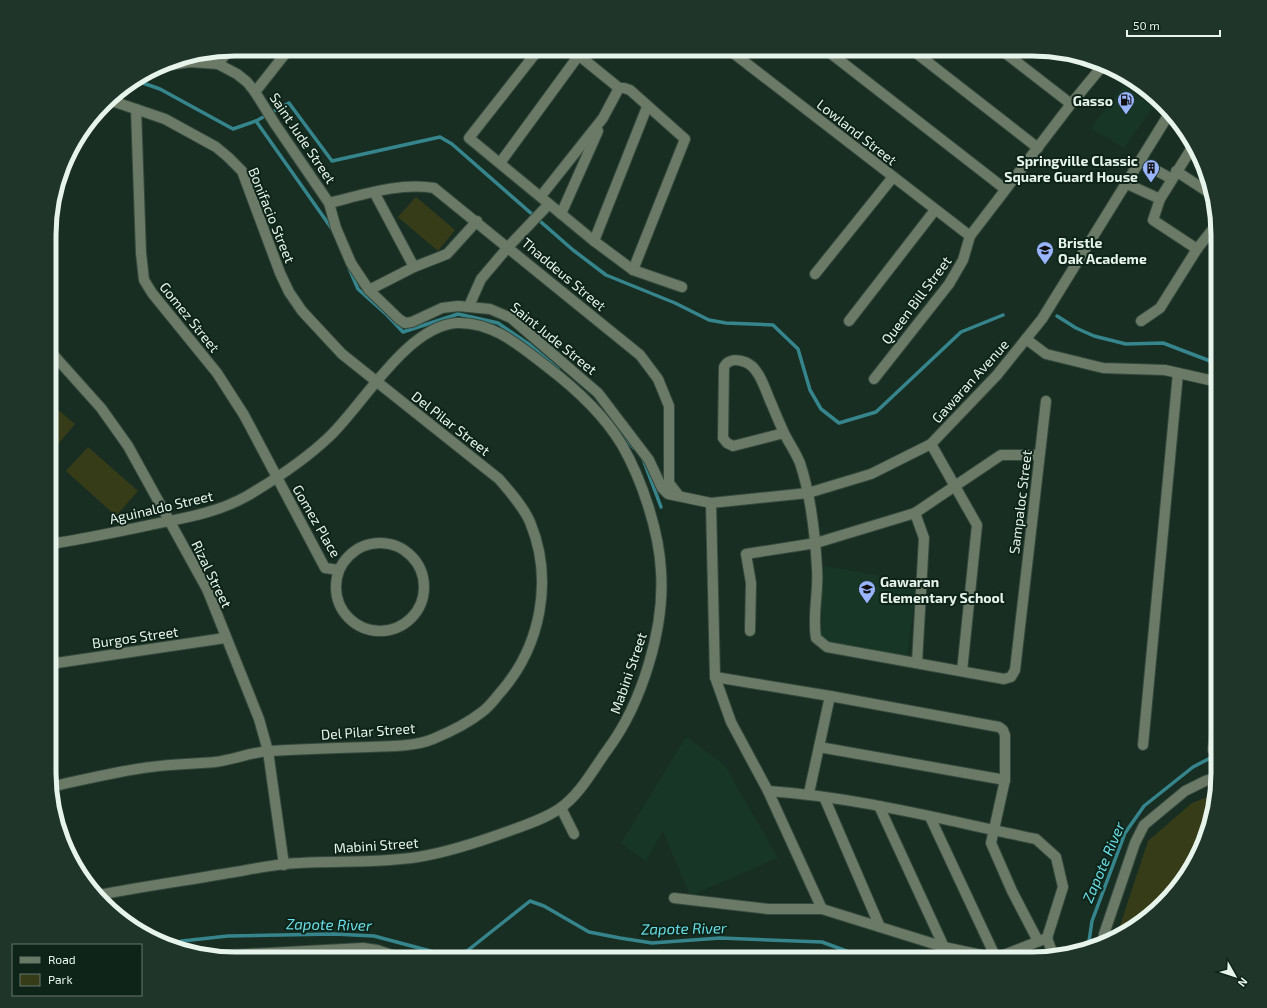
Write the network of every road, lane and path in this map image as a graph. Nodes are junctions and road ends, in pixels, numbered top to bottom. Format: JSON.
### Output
{"nodes":[{"id":1,"x":224,"y":56,"type":"edge"},
{"id":2,"x":283,"y":56,"type":"edge"},
{"id":3,"x":533,"y":56,"type":"edge"},
{"id":4,"x":572,"y":56,"type":"edge"},
{"id":5,"x":580,"y":56,"type":"edge"},
{"id":6,"x":737,"y":56,"type":"edge"},
{"id":7,"x":834,"y":56,"type":"edge"},
{"id":8,"x":920,"y":56,"type":"edge"},
{"id":9,"x":1009,"y":56,"type":"edge"},
{"id":10,"x":189,"y":62,"type":"edge"},
{"id":11,"x":218,"y":64,"type":"junction"},
{"id":12,"x":1099,"y":70,"type":"edge"},
{"id":13,"x":618,"y":88,"type":"junction"},
{"id":14,"x":255,"y":92,"type":"junction"},
{"id":15,"x":115,"y":102,"type":"edge"},
{"id":16,"x":1071,"y":104,"type":"junction"},
{"id":17,"x":648,"y":107,"type":"junction"},
{"id":18,"x":136,"y":109,"type":"junction"},
{"id":19,"x":1167,"y":117,"type":"edge"},
{"id":20,"x":603,"y":118,"type":"junction"},
{"id":21,"x":1038,"y":148,"type":"junction"},
{"id":22,"x":1190,"y":151,"type":"edge"},
{"id":23,"x":1139,"y":161,"type":"junction"},
{"id":24,"x":500,"y":163,"type":"junction"},
{"id":25,"x":1174,"y":175,"type":"junction"},
{"id":26,"x":892,"y":177,"type":"junction"},
{"id":27,"x":1124,"y":183,"type":"junction"},
{"id":28,"x":1005,"y":189,"type":"junction"},
{"id":29,"x":1205,"y":191,"type":"edge"},
{"id":30,"x":374,"y":192,"type":"junction"},
{"id":31,"x":541,"y":196,"type":"junction"},
{"id":32,"x":1160,"y":199,"type":"junction"},
{"id":33,"x":329,"y":203,"type":"junction"},
{"id":34,"x":549,"y":204,"type":"junction"},
{"id":35,"x":935,"y":210,"type":"junction"},
{"id":36,"x":561,"y":214,"type":"junction"},
{"id":37,"x":477,"y":221,"type":"junction"},
{"id":38,"x":1211,"y":231,"type":"edge"},
{"id":39,"x":970,"y":236,"type":"junction"},
{"id":40,"x":594,"y":241,"type":"junction"},
{"id":41,"x":509,"y":246,"type":"junction"},
{"id":42,"x":1197,"y":249,"type":"junction"},
{"id":43,"x":414,"y":266,"type":"junction"},
{"id":44,"x":633,"y":270,"type":"junction"},
{"id":45,"x":815,"y":274,"type":"dead end"},
{"id":46,"x":682,"y":287,"type":"dead end"},
{"id":47,"x":369,"y":290,"type":"junction"},
{"id":48,"x":469,"y":306,"type":"junction"},
{"id":49,"x":849,"y":320,"type":"dead end"},
{"id":50,"x":1141,"y":320,"type":"dead end"},
{"id":51,"x":1026,"y":339,"type":"junction"},
{"id":52,"x":56,"y":358,"type":"edge"},
{"id":53,"x":1178,"y":373,"type":"junction"},
{"id":54,"x":874,"y":379,"type":"dead end"},
{"id":55,"x":1211,"y":380,"type":"edge"},
{"id":56,"x":377,"y":383,"type":"junction"},
{"id":57,"x":1046,"y":401,"type":"dead end"},
{"id":58,"x":784,"y":433,"type":"junction"},
{"id":59,"x":931,"y":444,"type":"junction"},
{"id":60,"x":1039,"y":455,"type":"junction"},
{"id":61,"x":276,"y":477,"type":"junction"},
{"id":62,"x":954,"y":486,"type":"junction"},
{"id":63,"x":808,"y":493,"type":"junction"},
{"id":64,"x":680,"y":496,"type":"junction"},
{"id":65,"x":711,"y":503,"type":"junction"},
{"id":66,"x":915,"y":513,"type":"junction"},
{"id":67,"x":169,"y":521,"type":"junction"},
{"id":68,"x":56,"y":543,"type":"edge"},
{"id":69,"x":816,"y":543,"type":"junction"},
{"id":70,"x":339,"y":570,"type":"junction"},
{"id":71,"x":750,"y":631,"type":"dead end"},
{"id":72,"x":225,"y":638,"type":"junction"},
{"id":73,"x":56,"y":663,"type":"edge"},
{"id":74,"x":917,"y":663,"type":"junction"},
{"id":75,"x":962,"y":671,"type":"junction"},
{"id":76,"x":715,"y":678,"type":"junction"},
{"id":77,"x":830,"y":696,"type":"junction"},
{"id":78,"x":1143,"y":745,"type":"dead end"},
{"id":79,"x":819,"y":747,"type":"junction"},
{"id":80,"x":268,"y":751,"type":"junction"},
{"id":81,"x":1211,"y":779,"type":"edge"},
{"id":82,"x":1004,"y":780,"type":"junction"},
{"id":83,"x":56,"y":785,"type":"edge"},
{"id":84,"x":768,"y":791,"type":"junction"},
{"id":85,"x":809,"y":793,"type":"junction"},
{"id":86,"x":824,"y":798,"type":"junction"},
{"id":87,"x":879,"y":806,"type":"junction"},
{"id":88,"x":560,"y":808,"type":"junction"},
{"id":89,"x":930,"y":817,"type":"junction"},
{"id":90,"x":995,"y":830,"type":"junction"},
{"id":91,"x":574,"y":834,"type":"dead end"},
{"id":92,"x":284,"y":864,"type":"junction"},
{"id":93,"x":104,"y":895,"type":"edge"},
{"id":94,"x":674,"y":898,"type":"dead end"},
{"id":95,"x":822,"y":909,"type":"junction"},
{"id":96,"x":880,"y":927,"type":"junction"},
{"id":97,"x":1104,"y":937,"type":"edge"},
{"id":98,"x":1042,"y":940,"type":"junction"},
{"id":99,"x":944,"y":947,"type":"junction"},
{"id":100,"x":1050,"y":951,"type":"edge"},
{"id":101,"x":276,"y":952,"type":"edge"},
{"id":102,"x":383,"y":952,"type":"edge"},
{"id":103,"x":963,"y":952,"type":"edge"},
{"id":104,"x":993,"y":952,"type":"edge"},
{"id":105,"x":1011,"y":952,"type":"edge"}],
"edges":[{"from":1,"to":11,"type":"street"},
{"from":2,"to":14,"type":"street"},
{"from":3,"to":24,"type":"street"},
{"from":4,"to":24,"type":"street"},
{"from":5,"to":13,"type":"street"},
{"from":6,"to":26,"type":"street","name":"Lowland Street"},
{"from":7,"to":28,"type":"street"},
{"from":8,"to":21,"type":"street"},
{"from":9,"to":16,"type":"street"},
{"from":10,"to":11,"type":"street","name":"Saint Jude Street"},
{"from":11,"to":14,"type":"street","name":"Saint Jude Street"},
{"from":12,"to":16,"type":"street","name":"Queen Bill Street"},
{"from":13,"to":17,"type":"street"},
{"from":13,"to":20,"type":"street"},
{"from":14,"to":33,"type":"street","name":"Saint Jude Street"},
{"from":15,"to":18,"type":"street","name":"Bonifacio Street"},
{"from":16,"to":21,"type":"street","name":"Queen Bill Street"},
{"from":17,"to":40,"type":"street"},
{"from":17,"to":44,"type":"street"},
{"from":18,"to":56,"type":"street","name":"Bonifacio Street"},
{"from":18,"to":61,"type":"street","name":"Gomez Street"},
{"from":19,"to":23,"type":"street","name":"Gawaran Avenue"},
{"from":20,"to":31,"type":"street"},
{"from":20,"to":36,"type":"street"},
{"from":21,"to":28,"type":"street","name":"Queen Bill Street"},
{"from":22,"to":25,"type":"street"},
{"from":23,"to":25,"type":"street"},
{"from":23,"to":27,"type":"street","name":"Gawaran Avenue"},
{"from":24,"to":31,"type":"street"},
{"from":25,"to":29,"type":"street"},
{"from":25,"to":32,"type":"street"},
{"from":26,"to":35,"type":"street","name":"Lowland Street"},
{"from":26,"to":45,"type":"street"},
{"from":27,"to":32,"type":"street"},
{"from":27,"to":51,"type":"street","name":"Gawaran Avenue"},
{"from":28,"to":39,"type":"street","name":"Queen Bill Street"},
{"from":30,"to":33,"type":"street","name":"Thaddeus Street"},
{"from":30,"to":37,"type":"street","name":"Thaddeus Street"},
{"from":30,"to":43,"type":"street"},
{"from":31,"to":34,"type":"street"},
{"from":32,"to":42,"type":"street"},
{"from":33,"to":47,"type":"street","name":"Saint Jude Street"},
{"from":34,"to":36,"type":"street"},
{"from":34,"to":41,"type":"street"},
{"from":35,"to":39,"type":"street","name":"Lowland Street"},
{"from":35,"to":49,"type":"street"},
{"from":36,"to":40,"type":"street"},
{"from":37,"to":41,"type":"street","name":"Thaddeus Street"},
{"from":37,"to":43,"type":"street"},
{"from":38,"to":42,"type":"street"},
{"from":39,"to":54,"type":"street","name":"Queen Bill Street"},
{"from":40,"to":44,"type":"street"},
{"from":41,"to":48,"type":"street"},
{"from":41,"to":64,"type":"street","name":"Thaddeus Street"},
{"from":42,"to":50,"type":"street"},
{"from":43,"to":47,"type":"street"},
{"from":44,"to":46,"type":"street"},
{"from":47,"to":48,"type":"street","name":"Saint Jude Street"},
{"from":48,"to":64,"type":"street","name":"Saint Jude Street"},
{"from":51,"to":53,"type":"street"},
{"from":51,"to":59,"type":"street","name":"Gawaran Avenue"},
{"from":52,"to":67,"type":"street","name":"Rizal Street"},
{"from":53,"to":55,"type":"street"},
{"from":53,"to":78,"type":"street"},
{"from":56,"to":61,"type":"street","name":"Aguinaldo Street"},
{"from":56,"to":80,"type":"street","name":"Del Pilar Street"},
{"from":56,"to":88,"type":"street","name":"Mabini Street"},
{"from":57,"to":60,"type":"street","name":"Sampaloc Street"},
{"from":58,"to":58,"type":"street"},
{"from":58,"to":63,"type":"street"},
{"from":59,"to":62,"type":"street"},
{"from":59,"to":63,"type":"street","name":"Gawaran Avenue"},
{"from":60,"to":62,"type":"street"},
{"from":60,"to":75,"type":"street","name":"Sampaloc Street"},
{"from":61,"to":67,"type":"street","name":"Aguinaldo Street"},
{"from":61,"to":70,"type":"street","name":"Gomez Place"},
{"from":62,"to":66,"type":"street"},
{"from":62,"to":75,"type":"street"},
{"from":63,"to":65,"type":"street","name":"Gawaran Avenue"},
{"from":63,"to":69,"type":"street"},
{"from":64,"to":65,"type":"street","name":"Gawaran Avenue"},
{"from":65,"to":76,"type":"street"},
{"from":66,"to":69,"type":"street"},
{"from":66,"to":74,"type":"street"},
{"from":67,"to":68,"type":"street","name":"Aguinaldo Street"},
{"from":67,"to":72,"type":"street","name":"Rizal Street"},
{"from":69,"to":71,"type":"street"},
{"from":69,"to":74,"type":"street"},
{"from":70,"to":70,"type":"street","name":"Gomez Place"},
{"from":72,"to":73,"type":"street","name":"Burgos Street"},
{"from":72,"to":80,"type":"street","name":"Rizal Street"},
{"from":74,"to":75,"type":"street"},
{"from":76,"to":77,"type":"street"},
{"from":76,"to":84,"type":"street"},
{"from":77,"to":79,"type":"street"},
{"from":77,"to":82,"type":"street"},
{"from":79,"to":82,"type":"street"},
{"from":79,"to":85,"type":"street"},
{"from":80,"to":83,"type":"street","name":"Del Pilar Street"},
{"from":80,"to":92,"type":"street","name":"Rizal Street"},
{"from":81,"to":97,"type":"street"},
{"from":82,"to":90,"type":"street"},
{"from":84,"to":85,"type":"street"},
{"from":84,"to":95,"type":"street"},
{"from":85,"to":86,"type":"street"},
{"from":86,"to":87,"type":"street"},
{"from":86,"to":96,"type":"street"},
{"from":87,"to":89,"type":"street"},
{"from":87,"to":99,"type":"street"},
{"from":88,"to":91,"type":"street"},
{"from":88,"to":92,"type":"street","name":"Mabini Street"},
{"from":89,"to":90,"type":"street"},
{"from":89,"to":104,"type":"street"},
{"from":90,"to":98,"type":"street"},
{"from":90,"to":98,"type":"street"},
{"from":92,"to":93,"type":"street","name":"Mabini Street"},
{"from":94,"to":95,"type":"street"},
{"from":95,"to":96,"type":"street"},
{"from":96,"to":99,"type":"street"},
{"from":98,"to":100,"type":"street"},
{"from":98,"to":105,"type":"street"},
{"from":99,"to":103,"type":"street"},
{"from":101,"to":102,"type":"street"}]}
